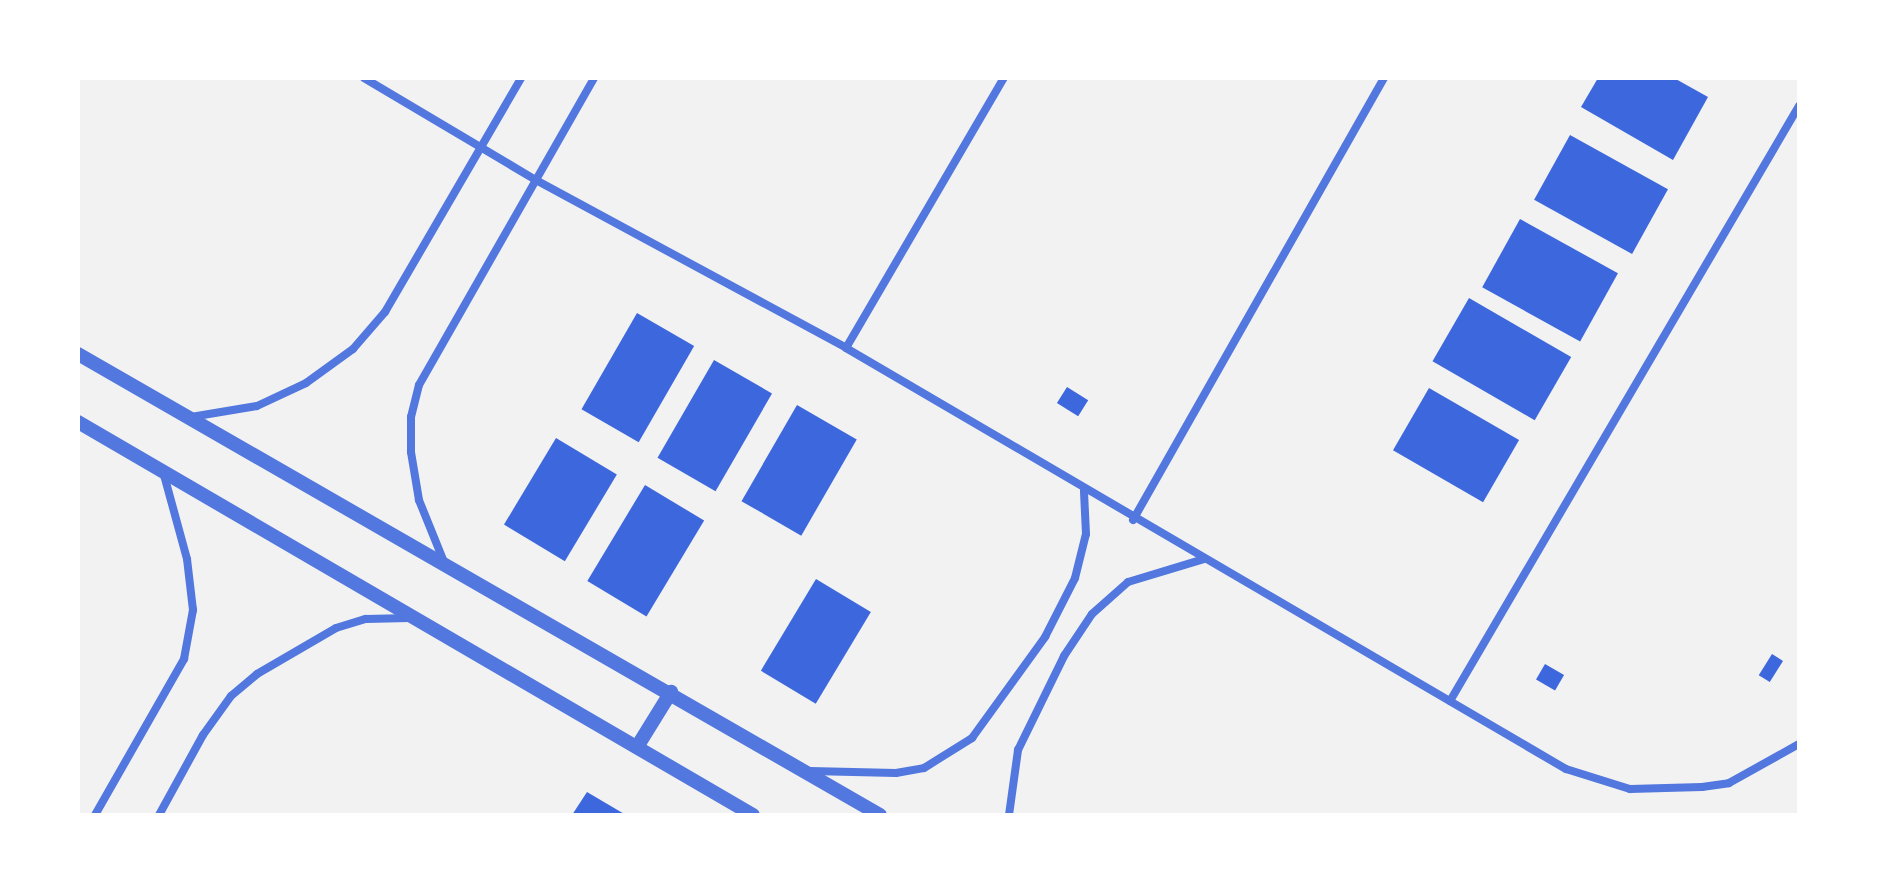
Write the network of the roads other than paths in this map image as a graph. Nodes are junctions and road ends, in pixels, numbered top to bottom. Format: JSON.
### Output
{"nodes":[{"id":1,"x":364,"y":78,"type":"edge"},
{"id":2,"x":521,"y":78,"type":"edge"},
{"id":3,"x":594,"y":78,"type":"edge"},
{"id":4,"x":1004,"y":78,"type":"edge"},
{"id":5,"x":1384,"y":78,"type":"edge"},
{"id":6,"x":1799,"y":106,"type":"edge"},
{"id":7,"x":479,"y":146,"type":"junction"},
{"id":8,"x":534,"y":179,"type":"junction"},
{"id":9,"x":846,"y":348,"type":"junction"},
{"id":10,"x":78,"y":354,"type":"edge"},
{"id":11,"x":191,"y":417,"type":"junction"},
{"id":12,"x":78,"y":422,"type":"edge"},
{"id":13,"x":164,"y":475,"type":"junction"},
{"id":14,"x":1084,"y":491,"type":"junction"},
{"id":15,"x":1133,"y":520,"type":"junction"},
{"id":16,"x":1204,"y":559,"type":"junction"},
{"id":17,"x":444,"y":562,"type":"junction"},
{"id":18,"x":411,"y":618,"type":"junction"},
{"id":19,"x":671,"y":692,"type":"junction"},
{"id":20,"x":1450,"y":701,"type":"junction"},
{"id":21,"x":1799,"y":744,"type":"edge"},
{"id":22,"x":637,"y":747,"type":"junction"},
{"id":23,"x":805,"y":771,"type":"junction"},
{"id":24,"x":95,"y":815,"type":"edge"},
{"id":25,"x":159,"y":815,"type":"edge"},
{"id":26,"x":753,"y":815,"type":"edge"},
{"id":27,"x":880,"y":815,"type":"edge"},
{"id":28,"x":1009,"y":815,"type":"edge"}],
"edges":[{"from":1,"to":7,"type":"street"},
{"from":2,"to":7,"type":"street"},
{"from":3,"to":8,"type":"street"},
{"from":4,"to":9,"type":"street"},
{"from":5,"to":15,"type":"street"},
{"from":6,"to":20,"type":"street"},
{"from":7,"to":8,"type":"street"},
{"from":7,"to":11,"type":"street"},
{"from":8,"to":9,"type":"street"},
{"from":8,"to":17,"type":"street"},
{"from":9,"to":14,"type":"street"},
{"from":10,"to":11,"type":"street"},
{"from":11,"to":17,"type":"street"},
{"from":12,"to":13,"type":"street"},
{"from":13,"to":18,"type":"street"},
{"from":13,"to":24,"type":"street"},
{"from":14,"to":15,"type":"street"},
{"from":14,"to":23,"type":"street"},
{"from":15,"to":16,"type":"street"},
{"from":16,"to":20,"type":"street"},
{"from":16,"to":28,"type":"street"},
{"from":17,"to":19,"type":"street"},
{"from":18,"to":22,"type":"street"},
{"from":18,"to":25,"type":"street"},
{"from":19,"to":22,"type":"street"},
{"from":19,"to":23,"type":"street"},
{"from":20,"to":21,"type":"street"},
{"from":22,"to":26,"type":"street"},
{"from":23,"to":27,"type":"street"}]}
